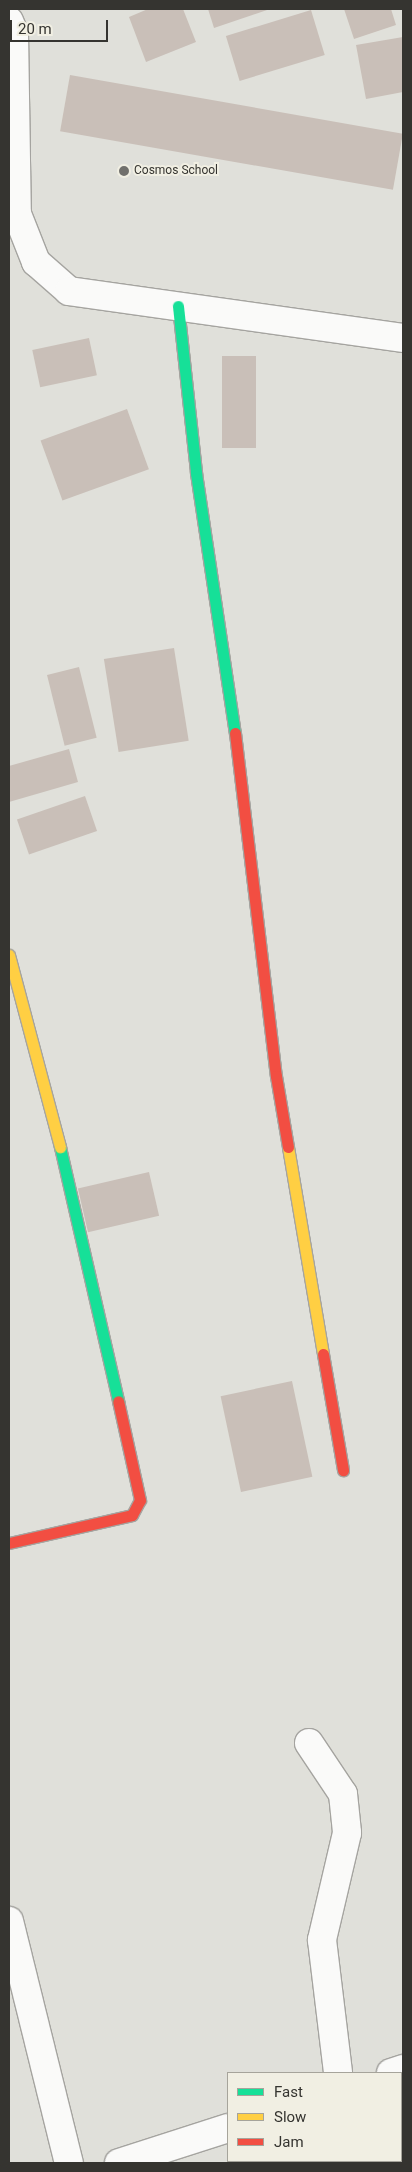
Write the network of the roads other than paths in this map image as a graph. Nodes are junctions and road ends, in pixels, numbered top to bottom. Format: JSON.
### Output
{"nodes":[{"id":1,"x":9,"y":21,"type":"edge"},
{"id":2,"x":178,"y":306,"type":"junction"},
{"id":3,"x":403,"y":338,"type":"edge"},
{"id":4,"x":9,"y":955,"type":"edge"},
{"id":5,"x":343,"y":1470,"type":"dead end"},
{"id":6,"x":9,"y":1543,"type":"edge"},
{"id":7,"x":310,"y":1743,"type":"dead end"},
{"id":8,"x":9,"y":1921,"type":"edge"},
{"id":9,"x":338,"y":2072,"type":"edge"},
{"id":10,"x":227,"y":2128,"type":"edge"},
{"id":11,"x":69,"y":2163,"type":"edge"},
{"id":12,"x":119,"y":2163,"type":"edge"}],
"edges":[{"from":1,"to":2,"type":"street"},
{"from":2,"to":3,"type":"street"},
{"from":2,"to":5,"type":"street"},
{"from":4,"to":6,"type":"street"},
{"from":7,"to":9,"type":"street"},
{"from":8,"to":11,"type":"street"},
{"from":10,"to":12,"type":"street"}]}
